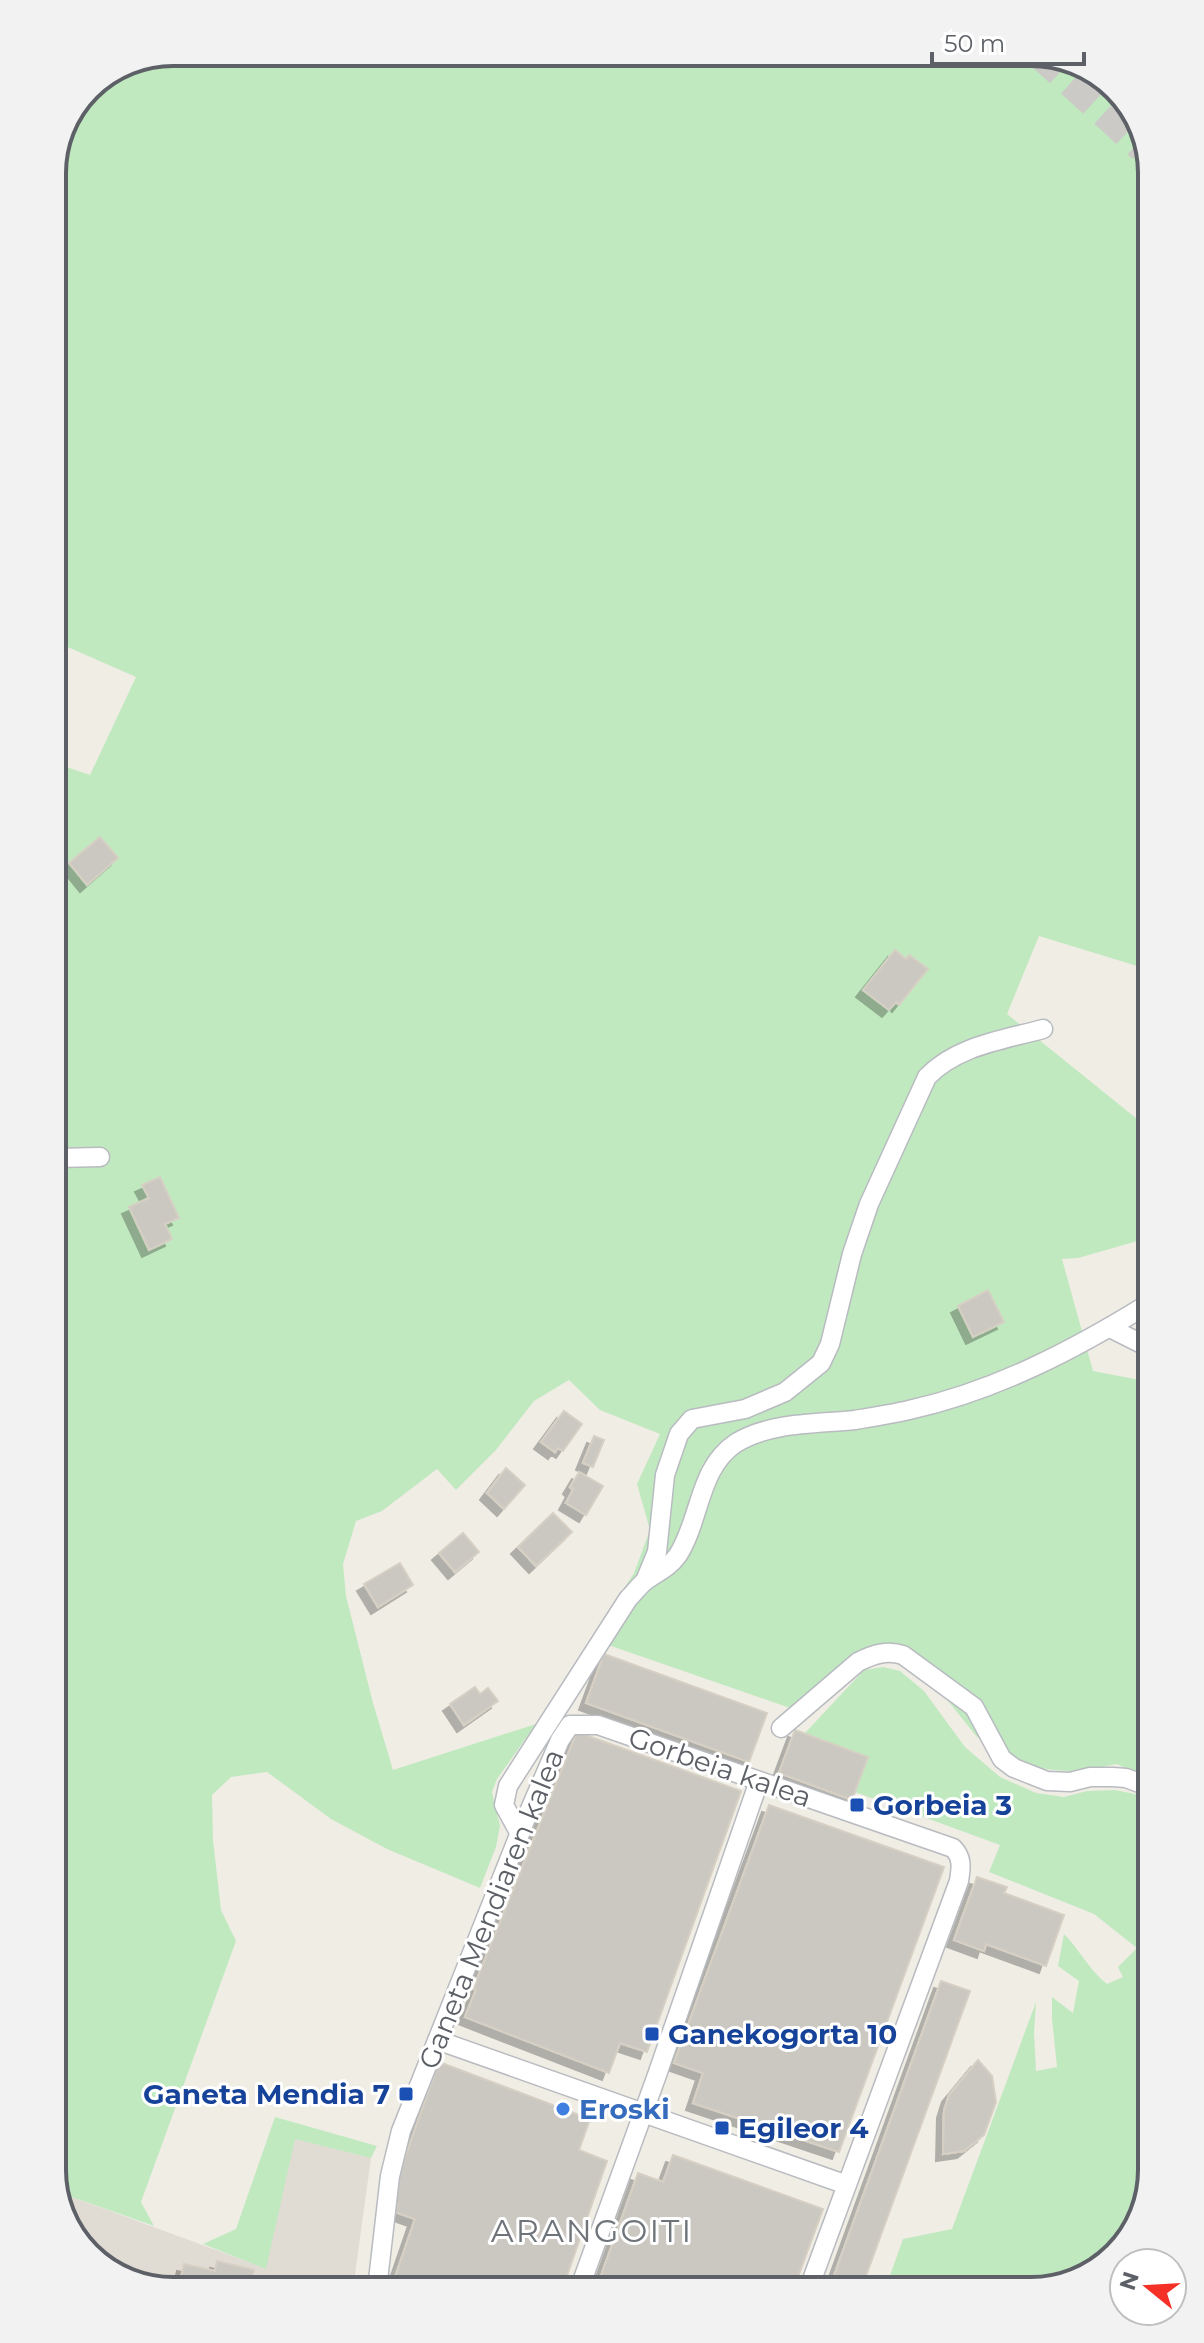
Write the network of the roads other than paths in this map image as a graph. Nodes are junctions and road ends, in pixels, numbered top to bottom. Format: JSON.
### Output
{"nodes":[{"id":1,"x":1043,"y":1029,"type":"dead end"},
{"id":2,"x":100,"y":1157,"type":"dead end"},
{"id":3,"x":66,"y":1158,"type":"edge"},
{"id":4,"x":1138,"y":1310,"type":"edge"},
{"id":5,"x":1110,"y":1328,"type":"junction"},
{"id":6,"x":1138,"y":1342,"type":"edge"},
{"id":7,"x":645,"y":1581,"type":"junction"},
{"id":8,"x":576,"y":1723,"type":"joint"},
{"id":9,"x":781,"y":1728,"type":"dead end"},
{"id":10,"x":759,"y":1781,"type":"junction"},
{"id":11,"x":1138,"y":1782,"type":"edge"},
{"id":12,"x":520,"y":1834,"type":"junction"},
{"id":13,"x":437,"y":2040,"type":"junction"},
{"id":14,"x":643,"y":2115,"type":"junction"},
{"id":15,"x":847,"y":2185,"type":"junction"},
{"id":16,"x":378,"y":2277,"type":"edge"},
{"id":17,"x":584,"y":2277,"type":"edge"},
{"id":18,"x":813,"y":2277,"type":"edge"}],
"edges":[{"from":1,"to":7,"type":"street"},
{"from":2,"to":3,"type":"street"},
{"from":4,"to":5,"type":"street"},
{"from":5,"to":6,"type":"street"},
{"from":5,"to":7,"type":"street"},
{"from":7,"to":12,"type":"street"},
{"from":8,"to":10,"type":"street","name":"Gorbeia kalea"},
{"from":8,"to":12,"type":"street","name":"Ganeta Mendiaren kalea"},
{"from":9,"to":11,"type":"street"},
{"from":10,"to":14,"type":"street"},
{"from":10,"to":15,"type":"street","name":"Gorbeia kalea"},
{"from":12,"to":13,"type":"street","name":"Ganeta Mendiaren kalea"},
{"from":13,"to":14,"type":"street"},
{"from":13,"to":16,"type":"street","name":"Ganeta Mendiaren kalea"},
{"from":14,"to":15,"type":"street"},
{"from":14,"to":17,"type":"street"},
{"from":15,"to":18,"type":"street"}]}
